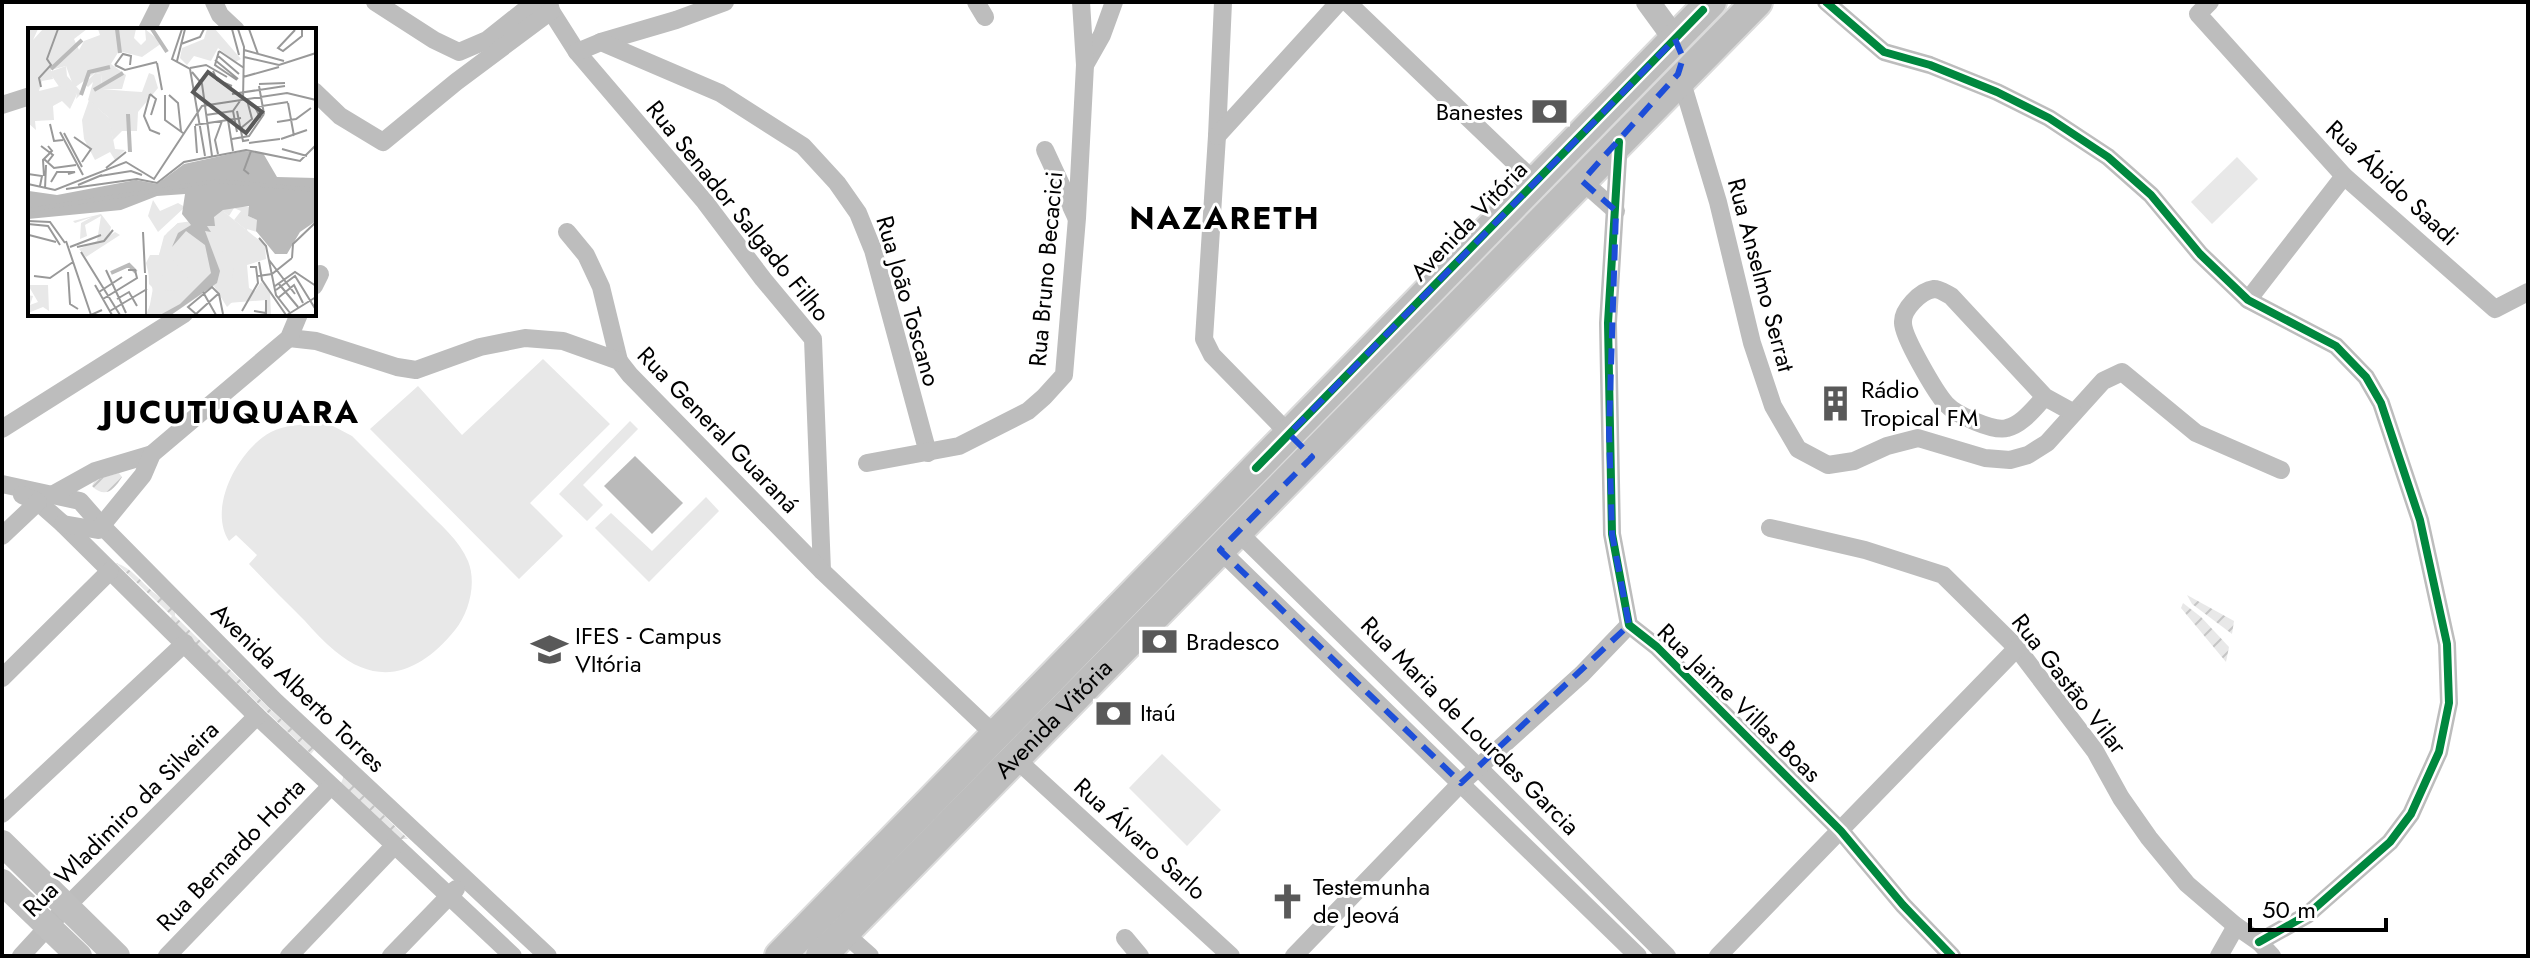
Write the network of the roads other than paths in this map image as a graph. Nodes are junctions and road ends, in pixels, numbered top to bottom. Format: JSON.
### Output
{"nodes":[{"id":1,"x":161,"y":2,"type":"edge"},
{"id":2,"x":214,"y":2,"type":"edge"},
{"id":3,"x":375,"y":2,"type":"edge"},
{"id":4,"x":725,"y":2,"type":"edge"},
{"id":5,"x":1081,"y":2,"type":"edge"},
{"id":6,"x":1114,"y":2,"type":"edge"},
{"id":7,"x":1223,"y":2,"type":"edge"},
{"id":8,"x":1339,"y":2,"type":"edge"},
{"id":9,"x":1347,"y":2,"type":"edge"},
{"id":10,"x":1648,"y":2,"type":"edge"},
{"id":11,"x":1711,"y":2,"type":"edge"},
{"id":12,"x":1757,"y":2,"type":"edge"},
{"id":13,"x":1826,"y":2,"type":"edge"},
{"id":14,"x":539,"y":7,"type":"edge"},
{"id":15,"x":2200,"y":10,"type":"edge"},
{"id":16,"x":148,"y":28,"type":"edge"},
{"id":17,"x":234,"y":28,"type":"edge"},
{"id":18,"x":1675,"y":39,"type":"junction"},
{"id":19,"x":601,"y":42,"type":"junction"},
{"id":20,"x":577,"y":52,"type":"junction"},
{"id":21,"x":1085,"y":65,"type":"junction"},
{"id":22,"x":1681,"y":79,"type":"junction"},
{"id":23,"x":28,"y":97,"type":"edge"},
{"id":24,"x":1659,"y":103,"type":"junction"},
{"id":25,"x":2,"y":105,"type":"edge"},
{"id":26,"x":322,"y":112,"type":"edge"},
{"id":27,"x":1217,"y":136,"type":"junction"},
{"id":28,"x":1619,"y":142,"type":"junction"},
{"id":29,"x":1045,"y":150,"type":"dead end"},
{"id":30,"x":2344,"y":176,"type":"junction"},
{"id":31,"x":1582,"y":181,"type":"junction"},
{"id":32,"x":1535,"y":182,"type":"junction"},
{"id":33,"x":1616,"y":211,"type":"junction"},
{"id":34,"x":1077,"y":218,"type":"junction"},
{"id":35,"x":567,"y":232,"type":"dead end"},
{"id":36,"x":2528,"y":292,"type":"edge"},
{"id":37,"x":2248,"y":300,"type":"junction"},
{"id":38,"x":181,"y":316,"type":"edge"},
{"id":39,"x":298,"y":316,"type":"edge"},
{"id":40,"x":289,"y":338,"type":"junction"},
{"id":41,"x":619,"y":361,"type":"junction"},
{"id":42,"x":2045,"y":397,"type":"junction"},
{"id":43,"x":2074,"y":413,"type":"junction"},
{"id":44,"x":2,"y":429,"type":"edge"},
{"id":45,"x":1289,"y":434,"type":"junction"},
{"id":46,"x":928,"y":453,"type":"junction"},
{"id":47,"x":152,"y":454,"type":"junction"},
{"id":48,"x":1312,"y":457,"type":"junction"},
{"id":49,"x":867,"y":463,"type":"dead end"},
{"id":50,"x":2281,"y":470,"type":"dead end"},
{"id":51,"x":2,"y":484,"type":"edge"},
{"id":52,"x":44,"y":499,"type":"junction"},
{"id":53,"x":63,"y":524,"type":"junction"},
{"id":54,"x":102,"y":526,"type":"junction"},
{"id":55,"x":1770,"y":528,"type":"dead end"},
{"id":56,"x":2,"y":536,"type":"edge"},
{"id":57,"x":1229,"y":541,"type":"junction"},
{"id":58,"x":110,"y":571,"type":"junction"},
{"id":59,"x":822,"y":571,"type":"junction"},
{"id":60,"x":1629,"y":625,"type":"junction"},
{"id":61,"x":185,"y":643,"type":"junction"},
{"id":62,"x":2017,"y":648,"type":"junction"},
{"id":63,"x":2,"y":678,"type":"edge"},
{"id":64,"x":257,"y":716,"type":"junction"},
{"id":65,"x":995,"y":735,"type":"junction"},
{"id":66,"x":1015,"y":758,"type":"junction"},
{"id":67,"x":1479,"y":768,"type":"junction"},
{"id":68,"x":1461,"y":783,"type":"junction"},
{"id":69,"x":330,"y":787,"type":"junction"},
{"id":70,"x":2,"y":814,"type":"edge"},
{"id":71,"x":1841,"y":831,"type":"junction"},
{"id":72,"x":2,"y":843,"type":"edge"},
{"id":73,"x":394,"y":846,"type":"junction"},
{"id":74,"x":465,"y":877,"type":"junction"},
{"id":75,"x":2,"y":882,"type":"edge"},
{"id":76,"x":449,"y":897,"type":"junction"},
{"id":77,"x":67,"y":906,"type":"junction"},
{"id":78,"x":49,"y":926,"type":"junction"},
{"id":79,"x":2236,"y":926,"type":"junction"},
{"id":80,"x":844,"y":933,"type":"junction"},
{"id":81,"x":1125,"y":938,"type":"dead end"},
{"id":82,"x":2259,"y":942,"type":"junction"},
{"id":83,"x":502,"y":953,"type":"edge"},
{"id":84,"x":21,"y":956,"type":"edge"},
{"id":85,"x":79,"y":956,"type":"edge"},
{"id":86,"x":117,"y":956,"type":"edge"},
{"id":87,"x":167,"y":956,"type":"edge"},
{"id":88,"x":289,"y":956,"type":"edge"},
{"id":89,"x":391,"y":956,"type":"edge"},
{"id":90,"x":548,"y":956,"type":"edge"},
{"id":91,"x":780,"y":956,"type":"edge"},
{"id":92,"x":821,"y":956,"type":"edge"},
{"id":93,"x":870,"y":956,"type":"edge"},
{"id":94,"x":1140,"y":956,"type":"edge"},
{"id":95,"x":1231,"y":956,"type":"edge"},
{"id":96,"x":1294,"y":956,"type":"edge"},
{"id":97,"x":1638,"y":956,"type":"edge"},
{"id":98,"x":1667,"y":956,"type":"edge"},
{"id":99,"x":1718,"y":956,"type":"edge"},
{"id":100,"x":1952,"y":956,"type":"edge"},
{"id":101,"x":2219,"y":956,"type":"edge"},
{"id":102,"x":2272,"y":956,"type":"edge"}],
"edges":[{"from":1,"to":16,"type":"street"},
{"from":2,"to":17,"type":"street"},
{"from":3,"to":14,"type":"street"},
{"from":4,"to":19,"type":"street"},
{"from":5,"to":21,"type":"street"},
{"from":6,"to":21,"type":"street","name":"Rua Bruno Becacici"},
{"from":7,"to":27,"type":"street"},
{"from":8,"to":27,"type":"street"},
{"from":9,"to":32,"type":"street"},
{"from":10,"to":18,"type":"street"},
{"from":11,"to":18,"type":"main road","name":"Avenida Vitória"},
{"from":12,"to":22,"type":"main road","name":"Avenida Vitória"},
{"from":13,"to":37,"type":"street"},
{"from":14,"to":20,"type":"street","name":"Rua Senador Salgado Filho"},
{"from":14,"to":26,"type":"street"},
{"from":15,"to":30,"type":"street","name":"Rua Ábido Saadi"},
{"from":18,"to":24,"type":"main road"},
{"from":18,"to":32,"type":"main road","name":"Avenida Vitória"},
{"from":19,"to":20,"type":"street"},
{"from":19,"to":46,"type":"street","name":"Rua João Toscano"},
{"from":20,"to":59,"type":"street","name":"Rua Senador Salgado Filho"},
{"from":21,"to":34,"type":"street","name":"Rua Bruno Becacici"},
{"from":22,"to":24,"type":"main road","name":"Avenida Vitória"},
{"from":22,"to":43,"type":"street","name":"Rua Anselmo Serrat"},
{"from":23,"to":25,"type":"street"},
{"from":24,"to":28,"type":"main road","name":"Avenida Vitória"},
{"from":27,"to":45,"type":"street"},
{"from":28,"to":31,"type":"main road","name":"Avenida Vitória"},
{"from":28,"to":33,"type":"street","name":"Rua Jaime Villas Boas"},
{"from":29,"to":34,"type":"street"},
{"from":30,"to":36,"type":"street","name":"Rua Ábido Saadi"},
{"from":30,"to":37,"type":"street"},
{"from":31,"to":33,"type":"street"},
{"from":31,"to":48,"type":"main road","name":"Avenida Vitória"},
{"from":32,"to":45,"type":"main road","name":"Avenida Vitória"},
{"from":33,"to":60,"type":"street","name":"Rua Jaime Villas Boas"},
{"from":34,"to":46,"type":"street","name":"Rua Bruno Becacici"},
{"from":35,"to":41,"type":"street"},
{"from":37,"to":82,"type":"street"},
{"from":38,"to":44,"type":"street"},
{"from":39,"to":40,"type":"street"},
{"from":40,"to":41,"type":"street","name":"Rua General Guaraná"},
{"from":40,"to":47,"type":"street"},
{"from":41,"to":59,"type":"street","name":"Rua General Guaraná"},
{"from":42,"to":42,"type":"street"},
{"from":42,"to":43,"type":"street"},
{"from":43,"to":50,"type":"street","name":"Rua Anselmo Serrat"},
{"from":45,"to":48,"type":"street"},
{"from":45,"to":65,"type":"main road","name":"Avenida Vitória"},
{"from":46,"to":49,"type":"street","name":"Rua Bruno Becacici"},
{"from":47,"to":52,"type":"street"},
{"from":47,"to":54,"type":"street"},
{"from":48,"to":57,"type":"main road","name":"Avenida Vitória"},
{"from":51,"to":52,"type":"street","name":"Avenida Alberto Torres"},
{"from":52,"to":53,"type":"street","name":"Avenida Alberto Torres"},
{"from":52,"to":54,"type":"street","name":"Avenida Alberto Torres"},
{"from":52,"to":56,"type":"street"},
{"from":53,"to":54,"type":"street"},
{"from":53,"to":58,"type":"street","name":"Avenida Alberto Torres"},
{"from":54,"to":74,"type":"street","name":"Avenida Alberto Torres"},
{"from":55,"to":62,"type":"street","name":"Rua Gastão Vilar"},
{"from":57,"to":66,"type":"main road","name":"Avenida Vitória"},
{"from":57,"to":67,"type":"street","name":"Rua Maria de Lourdes Garcia"},
{"from":57,"to":68,"type":"street","name":"Rua Maria de Lourdes Garcia"},
{"from":58,"to":61,"type":"street","name":"Avenida Alberto Torres"},
{"from":58,"to":63,"type":"street"},
{"from":59,"to":65,"type":"street","name":"Rua General Guaraná"},
{"from":60,"to":67,"type":"street"},
{"from":60,"to":71,"type":"street","name":"Rua Jaime Villas Boas"},
{"from":61,"to":64,"type":"street","name":"Avenida Alberto Torres"},
{"from":61,"to":70,"type":"street"},
{"from":62,"to":71,"type":"street"},
{"from":62,"to":79,"type":"street","name":"Rua Gastão Vilar"},
{"from":64,"to":69,"type":"street","name":"Avenida Alberto Torres"},
{"from":64,"to":77,"type":"street","name":"Rua Wladimiro da Silveira"},
{"from":65,"to":91,"type":"main road","name":"Avenida Vitória"},
{"from":66,"to":80,"type":"main road","name":"Avenida Vitória"},
{"from":66,"to":95,"type":"street","name":"Rua Álvaro Sarlo"},
{"from":67,"to":68,"type":"street"},
{"from":67,"to":98,"type":"street","name":"Rua Maria de Lourdes Garcia"},
{"from":68,"to":96,"type":"street"},
{"from":68,"to":97,"type":"street","name":"Rua Maria de Lourdes Garcia"},
{"from":69,"to":73,"type":"street","name":"Avenida Alberto Torres"},
{"from":69,"to":87,"type":"street","name":"Rua Bernardo Horta"},
{"from":71,"to":99,"type":"street"},
{"from":71,"to":100,"type":"street","name":"Rua Jaime Villas Boas"},
{"from":72,"to":77,"type":"main road"},
{"from":73,"to":76,"type":"street","name":"Avenida Alberto Torres"},
{"from":73,"to":88,"type":"street"},
{"from":74,"to":76,"type":"street"},
{"from":74,"to":90,"type":"street","name":"Avenida Alberto Torres"},
{"from":75,"to":78,"type":"main road"},
{"from":76,"to":83,"type":"street","name":"Avenida Alberto Torres"},
{"from":76,"to":89,"type":"street"},
{"from":77,"to":78,"type":"street","name":"Rua Wladimiro da Silveira"},
{"from":77,"to":86,"type":"main road"},
{"from":78,"to":84,"type":"street","name":"Rua Wladimiro da Silveira"},
{"from":78,"to":85,"type":"main road"},
{"from":79,"to":82,"type":"street","name":"Rua Gastão Vilar"},
{"from":79,"to":101,"type":"street"},
{"from":80,"to":92,"type":"main road","name":"Avenida Vitória"},
{"from":80,"to":93,"type":"street"},
{"from":81,"to":94,"type":"street"},
{"from":82,"to":102,"type":"street","name":"Rua Gastão Vilar"}]}
